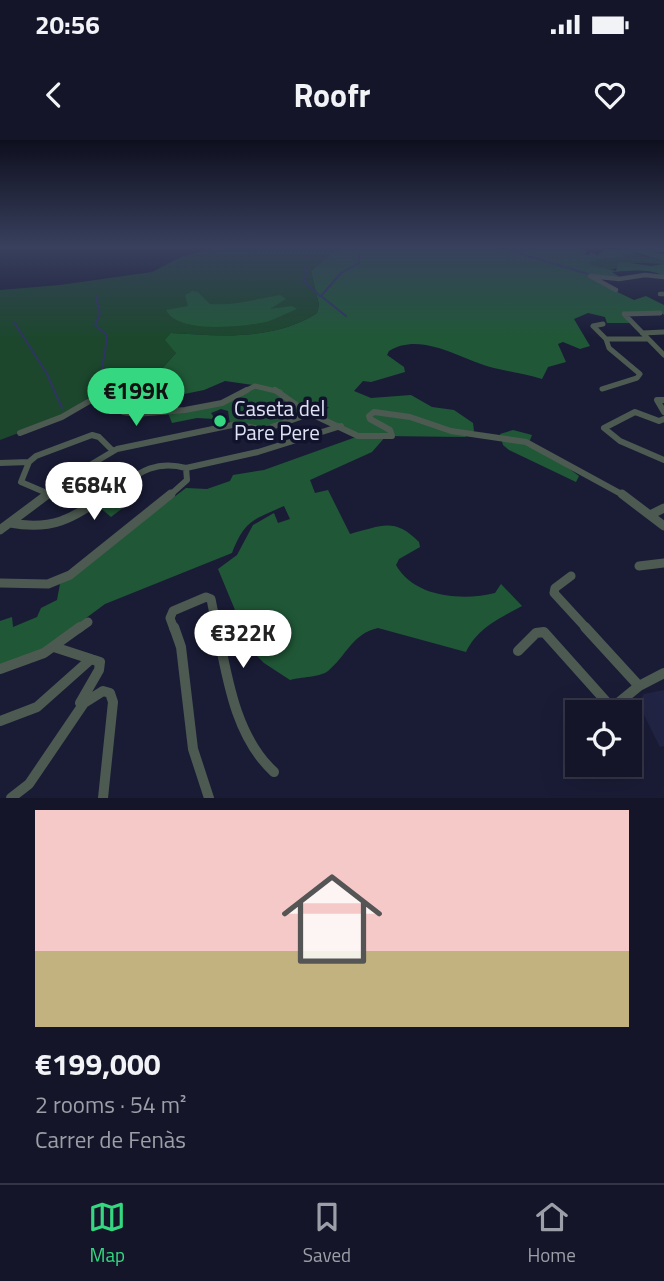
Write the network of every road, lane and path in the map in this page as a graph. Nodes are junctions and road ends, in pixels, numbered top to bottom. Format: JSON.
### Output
{"nodes":[{"id":1,"x":591,"y":277,"type":"edge"},
{"id":2,"x":597,"y":277,"type":"edge"},
{"id":3,"x":634,"y":277,"type":"edge"},
{"id":4,"x":616,"y":290,"type":"dead end"},
{"id":5,"x":660,"y":313,"type":"dead end"},
{"id":6,"x":603,"y":324,"type":"dead end"},
{"id":7,"x":664,"y":332,"type":"edge"},
{"id":8,"x":642,"y":333,"type":"junction"},
{"id":9,"x":606,"y":339,"type":"junction"},
{"id":10,"x":647,"y":339,"type":"junction"},
{"id":11,"x":664,"y":355,"type":"edge"},
{"id":12,"x":602,"y":389,"type":"dead end"},
{"id":13,"x":664,"y":400,"type":"edge"},
{"id":14,"x":303,"y":409,"type":"junction"},
{"id":15,"x":664,"y":412,"type":"edge"},
{"id":16,"x":312,"y":413,"type":"junction"},
{"id":17,"x":298,"y":419,"type":"junction"},
{"id":18,"x":664,"y":419,"type":"edge"},
{"id":19,"x":341,"y":426,"type":"junction"},
{"id":20,"x":20,"y":433,"type":"dead end"},
{"id":21,"x":113,"y":451,"type":"junction"},
{"id":22,"x":664,"y":460,"type":"edge"},
{"id":23,"x":29,"y":462,"type":"junction"},
{"id":24,"x":0,"y":463,"type":"edge"},
{"id":25,"x":186,"y":468,"type":"junction"},
{"id":26,"x":49,"y":494,"type":"junction"},
{"id":27,"x":664,"y":508,"type":"edge"},
{"id":28,"x":650,"y":515,"type":"junction"},
{"id":29,"x":10,"y":523,"type":"junction"},
{"id":30,"x":664,"y":526,"type":"edge"},
{"id":31,"x":0,"y":530,"type":"edge"},
{"id":32,"x":664,"y":563,"type":"edge"},
{"id":33,"x":639,"y":566,"type":"dead end"},
{"id":34,"x":571,"y":576,"type":"dead end"},
{"id":35,"x":0,"y":583,"type":"edge"},
{"id":36,"x":88,"y":622,"type":"dead end"},
{"id":37,"x":54,"y":647,"type":"junction"},
{"id":38,"x":518,"y":651,"type":"dead end"},
{"id":39,"x":91,"y":659,"type":"junction"},
{"id":40,"x":0,"y":669,"type":"edge"},
{"id":41,"x":664,"y":673,"type":"edge"},
{"id":42,"x":639,"y":686,"type":"junction"},
{"id":43,"x":78,"y":710,"type":"junction"},
{"id":44,"x":0,"y":722,"type":"edge"},
{"id":45,"x":274,"y":772,"type":"dead end"},
{"id":46,"x":11,"y":798,"type":"edge"},
{"id":47,"x":103,"y":798,"type":"edge"},
{"id":48,"x":209,"y":798,"type":"edge"}],
"edges":[{"from":1,"to":4,"type":"street"},
{"from":2,"to":3,"type":"street"},
{"from":5,"to":8,"type":"street"},
{"from":6,"to":9,"type":"street"},
{"from":7,"to":8,"type":"street"},
{"from":8,"to":10,"type":"street"},
{"from":9,"to":10,"type":"street"},
{"from":9,"to":12,"type":"street"},
{"from":10,"to":11,"type":"street"},
{"from":13,"to":15,"type":"street"},
{"from":14,"to":16,"type":"street"},
{"from":14,"to":17,"type":"street"},
{"from":14,"to":20,"type":"street"},
{"from":16,"to":17,"type":"street"},
{"from":16,"to":19,"type":"street"},
{"from":17,"to":21,"type":"street"},
{"from":18,"to":22,"type":"street"},
{"from":19,"to":25,"type":"street"},
{"from":19,"to":28,"type":"street"},
{"from":21,"to":23,"type":"street"},
{"from":21,"to":26,"type":"street"},
{"from":23,"to":24,"type":"street"},
{"from":23,"to":26,"type":"street"},
{"from":25,"to":29,"type":"street"},
{"from":25,"to":35,"type":"street"},
{"from":26,"to":29,"type":"street"},
{"from":27,"to":28,"type":"street"},
{"from":28,"to":30,"type":"street"},
{"from":29,"to":31,"type":"street"},
{"from":32,"to":33,"type":"street"},
{"from":34,"to":42,"type":"street"},
{"from":36,"to":37,"type":"street"},
{"from":37,"to":39,"type":"street"},
{"from":37,"to":40,"type":"street"},
{"from":38,"to":42,"type":"street"},
{"from":39,"to":43,"type":"street"},
{"from":39,"to":44,"type":"street"},
{"from":41,"to":42,"type":"street"},
{"from":43,"to":46,"type":"street"},
{"from":43,"to":47,"type":"street"},
{"from":45,"to":48,"type":"street"}]}
